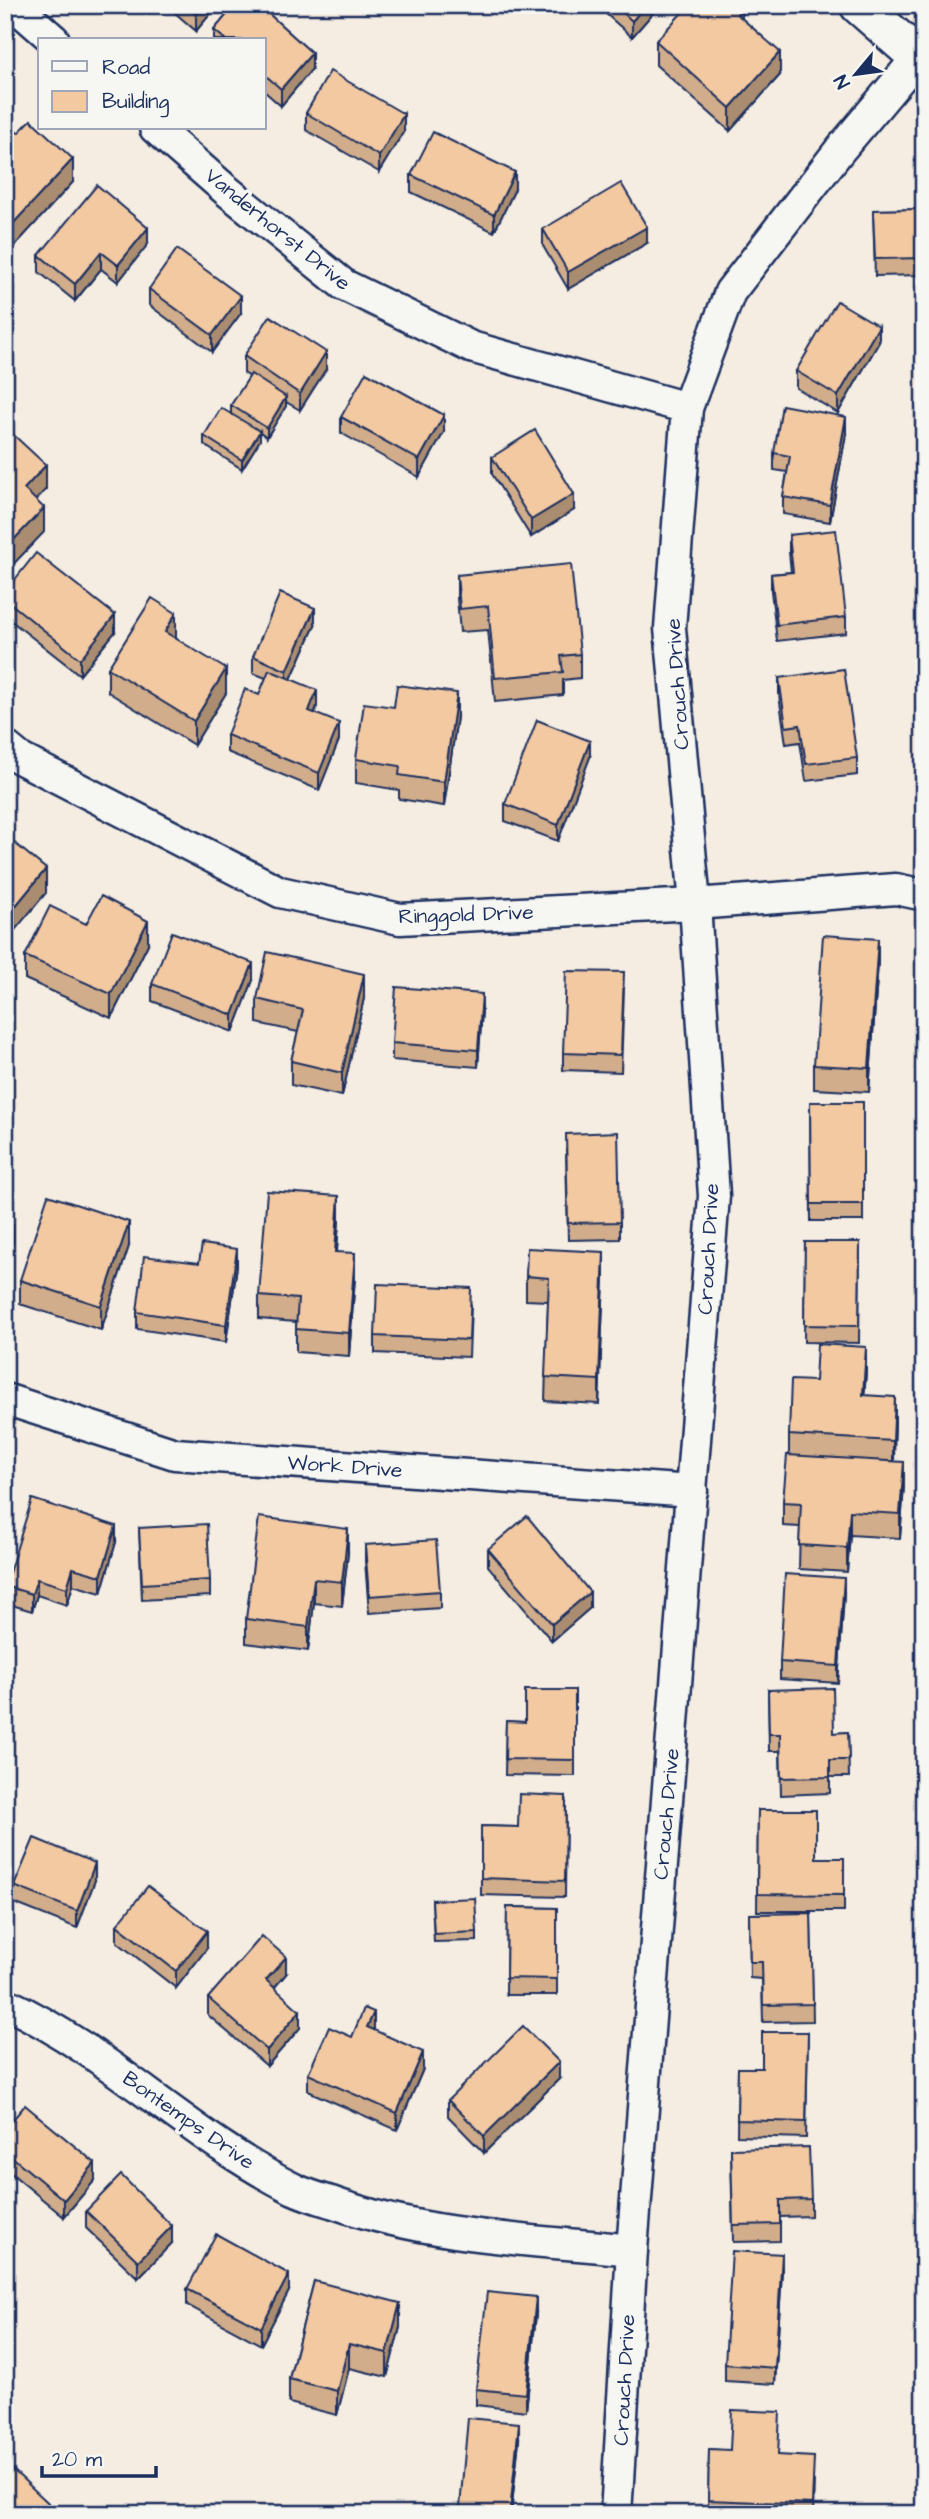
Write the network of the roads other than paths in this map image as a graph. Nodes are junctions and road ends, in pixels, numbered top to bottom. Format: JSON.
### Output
{"nodes":[{"id":1,"x":14,"y":5,"type":"edge"},
{"id":2,"x":859,"y":5,"type":"edge"},
{"id":3,"x":52,"y":38,"type":"edge"},
{"id":4,"x":922,"y":56,"type":"edge"},
{"id":5,"x":157,"y":130,"type":"edge"},
{"id":6,"x":687,"y":408,"type":"junction"},
{"id":7,"x":5,"y":746,"type":"edge"},
{"id":8,"x":924,"y":895,"type":"edge"},
{"id":9,"x":695,"y":904,"type":"junction"},
{"id":10,"x":5,"y":1399,"type":"edge"},
{"id":11,"x":692,"y":1491,"type":"junction"},
{"id":12,"x":5,"y":2003,"type":"edge"},
{"id":13,"x":632,"y":2250,"type":"junction"},
{"id":14,"x":616,"y":2514,"type":"edge"}],
"edges":[{"from":1,"to":3,"type":"street"},
{"from":2,"to":4,"type":"street"},
{"from":4,"to":6,"type":"street","name":"Crouch Drive"},
{"from":5,"to":6,"type":"street","name":"Vanderhorst Drive"},
{"from":6,"to":9,"type":"street","name":"Crouch Drive"},
{"from":7,"to":9,"type":"street","name":"Ringgold Drive"},
{"from":8,"to":9,"type":"street","name":"Ringgold Drive"},
{"from":9,"to":11,"type":"street","name":"Crouch Drive"},
{"from":10,"to":11,"type":"street","name":"Work Drive"},
{"from":11,"to":13,"type":"street","name":"Crouch Drive"},
{"from":12,"to":13,"type":"street","name":"Bontemps Drive"},
{"from":13,"to":14,"type":"street","name":"Crouch Drive"}]}
